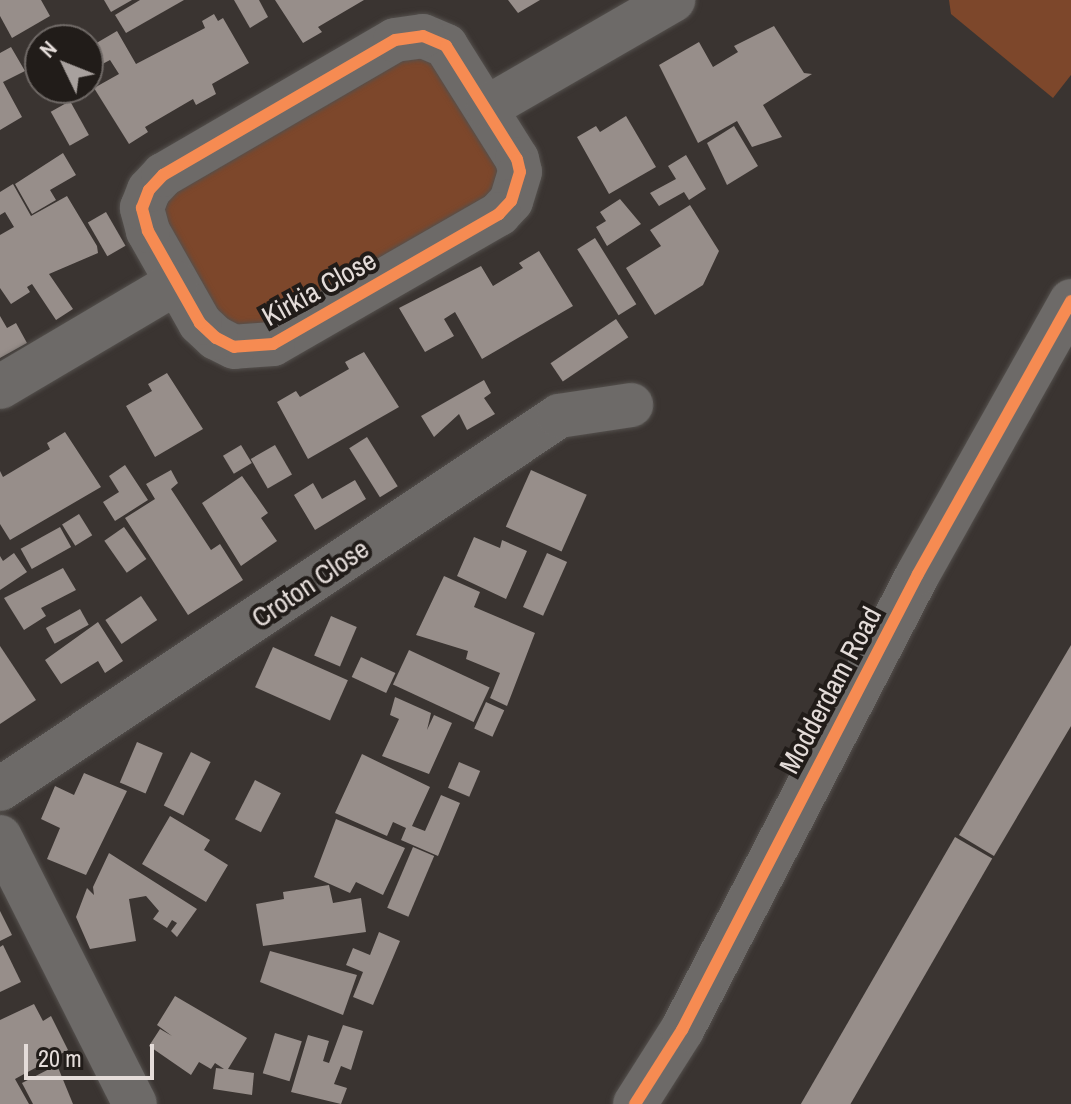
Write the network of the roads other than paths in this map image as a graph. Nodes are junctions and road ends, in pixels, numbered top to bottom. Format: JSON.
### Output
{"nodes":[{"id":1,"x":673,"y":0,"type":"edge"},
{"id":2,"x":488,"y":107,"type":"junction"},
{"id":3,"x":176,"y":283,"type":"junction"},
{"id":4,"x":1071,"y":301,"type":"edge"},
{"id":5,"x":0,"y":387,"type":"edge"},
{"id":6,"x":631,"y":405,"type":"dead end"},
{"id":7,"x":0,"y":789,"type":"edge"},
{"id":8,"x":0,"y":837,"type":"edge"},
{"id":9,"x":682,"y":1030,"type":"junction"},
{"id":10,"x":135,"y":1104,"type":"edge"},
{"id":11,"x":635,"y":1104,"type":"edge"},
{"id":12,"x":657,"y":1104,"type":"edge"}],
"edges":[{"from":1,"to":2,"type":"street"},
{"from":2,"to":3,"type":"street","name":"Kirkia Close"},
{"from":2,"to":3,"type":"street","name":"Kirkia Close"},
{"from":3,"to":5,"type":"street"},
{"from":4,"to":9,"type":"street","name":"Modderdam Road"},
{"from":6,"to":7,"type":"street","name":"Croton Close"},
{"from":8,"to":10,"type":"street"},
{"from":9,"to":11,"type":"street","name":"Modderdam Road"},
{"from":9,"to":12,"type":"street","name":"Modderdam Road"}]}
